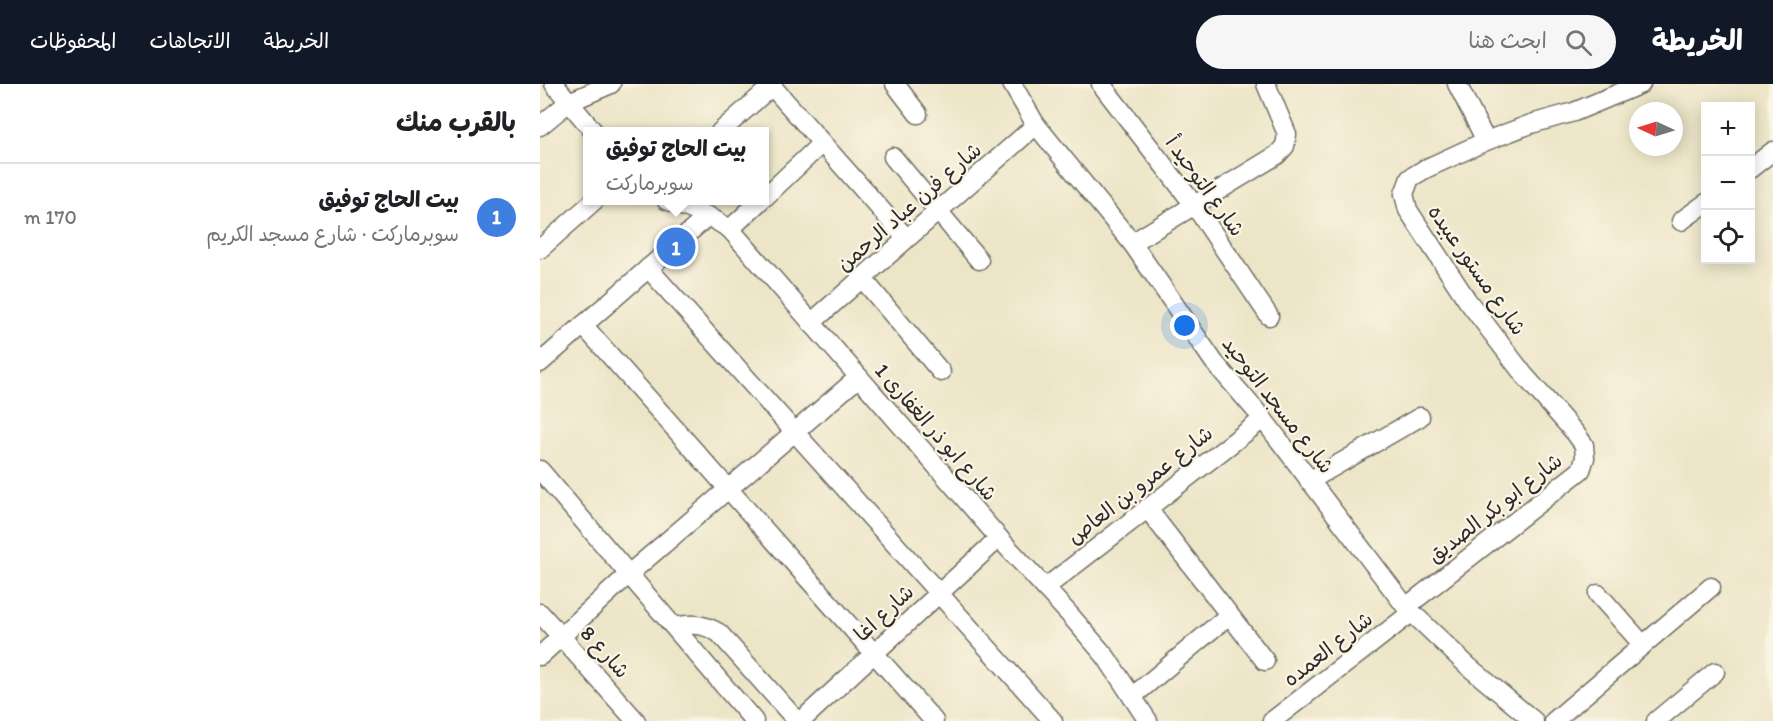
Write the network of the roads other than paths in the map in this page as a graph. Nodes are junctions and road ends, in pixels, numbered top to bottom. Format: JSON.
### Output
{"nodes":[{"id":1,"x":554,"y":84,"type":"edge"},
{"id":2,"x":611,"y":84,"type":"edge"},
{"id":3,"x":895,"y":84,"type":"edge"},
{"id":4,"x":1012,"y":84,"type":"edge"},
{"id":5,"x":1101,"y":84,"type":"edge"},
{"id":6,"x":1266,"y":84,"type":"edge"},
{"id":7,"x":1457,"y":84,"type":"edge"},
{"id":8,"x":1641,"y":84,"type":"edge"},
{"id":9,"x":771,"y":85,"type":"edge"},
{"id":10,"x":569,"y":102,"type":"junction"},
{"id":11,"x":918,"y":114,"type":"dead end"},
{"id":12,"x":1036,"y":125,"type":"junction"},
{"id":13,"x":540,"y":126,"type":"edge"},
{"id":14,"x":590,"y":127,"type":"edge"},
{"id":15,"x":725,"y":127,"type":"edge"},
{"id":16,"x":1486,"y":141,"type":"junction"},
{"id":17,"x":822,"y":143,"type":"junction"},
{"id":18,"x":1773,"y":152,"type":"edge"},
{"id":19,"x":892,"y":157,"type":"dead end"},
{"id":20,"x":1755,"y":165,"type":"edge"},
{"id":21,"x":769,"y":193,"type":"edge"},
{"id":22,"x":590,"y":205,"type":"edge"},
{"id":23,"x":677,"y":205,"type":"edge"},
{"id":24,"x":757,"y":205,"type":"edge"},
{"id":25,"x":1195,"y":206,"type":"junction"},
{"id":26,"x":1701,"y":207,"type":"edge"},
{"id":27,"x":937,"y":211,"type":"junction"},
{"id":28,"x":708,"y":216,"type":"junction"},
{"id":29,"x":1681,"y":221,"type":"dead end"},
{"id":30,"x":730,"y":229,"type":"junction"},
{"id":31,"x":906,"y":238,"type":"junction"},
{"id":32,"x":1131,"y":243,"type":"junction"},
{"id":33,"x":540,"y":249,"type":"edge"},
{"id":34,"x":979,"y":260,"type":"dead end"},
{"id":35,"x":648,"y":268,"type":"junction"},
{"id":36,"x":862,"y":278,"type":"junction"},
{"id":37,"x":1269,"y":316,"type":"dead end"},
{"id":38,"x":812,"y":323,"type":"junction"},
{"id":39,"x":583,"y":325,"type":"junction"},
{"id":40,"x":540,"y":363,"type":"edge"},
{"id":41,"x":940,"y":372,"type":"dead end"},
{"id":42,"x":859,"y":377,"type":"junction"},
{"id":43,"x":1420,"y":417,"type":"dead end"},
{"id":44,"x":1263,"y":418,"type":"junction"},
{"id":45,"x":795,"y":432,"type":"junction"},
{"id":46,"x":1576,"y":434,"type":"joint"},
{"id":47,"x":540,"y":470,"type":"edge"},
{"id":48,"x":1310,"y":481,"type":"junction"},
{"id":49,"x":729,"y":489,"type":"junction"},
{"id":50,"x":1147,"y":508,"type":"junction"},
{"id":51,"x":999,"y":538,"type":"junction"},
{"id":52,"x":630,"y":573,"type":"junction"},
{"id":53,"x":1711,"y":587,"type":"dead end"},
{"id":54,"x":1045,"y":588,"type":"junction"},
{"id":55,"x":940,"y":592,"type":"junction"},
{"id":56,"x":1598,"y":594,"type":"dead end"},
{"id":57,"x":1408,"y":610,"type":"junction"},
{"id":58,"x":540,"y":613,"type":"edge"},
{"id":59,"x":1229,"y":615,"type":"junction"},
{"id":60,"x":675,"y":627,"type":"junction"},
{"id":61,"x":561,"y":637,"type":"junction"},
{"id":62,"x":1643,"y":645,"type":"junction"},
{"id":63,"x":874,"y":654,"type":"junction"},
{"id":64,"x":540,"y":656,"type":"edge"},
{"id":65,"x":1265,"y":661,"type":"dead end"},
{"id":66,"x":1715,"y":672,"type":"dead end"},
{"id":67,"x":1138,"y":713,"type":"edge"},
{"id":68,"x":636,"y":721,"type":"edge"},
{"id":69,"x":754,"y":721,"type":"edge"},
{"id":70,"x":799,"y":721,"type":"edge"},
{"id":71,"x":934,"y":721,"type":"edge"},
{"id":72,"x":1053,"y":721,"type":"edge"},
{"id":73,"x":1272,"y":721,"type":"edge"},
{"id":74,"x":1534,"y":721,"type":"edge"},
{"id":75,"x":1554,"y":721,"type":"edge"},
{"id":76,"x":1656,"y":721,"type":"edge"}],
"edges":[{"from":1,"to":10,"type":"street"},
{"from":2,"to":10,"type":"street"},
{"from":3,"to":11,"type":"street"},
{"from":4,"to":12,"type":"street","name":"شارع مسجد التوحيد"},
{"from":5,"to":25,"type":"street","name":"شارع التوحيد أ"},
{"from":6,"to":25,"type":"street"},
{"from":7,"to":16,"type":"street"},
{"from":8,"to":16,"type":"street","name":"شارع مستور عبيده"},
{"from":9,"to":15,"type":"street"},
{"from":9,"to":17,"type":"street"},
{"from":10,"to":13,"type":"street"},
{"from":10,"to":14,"type":"street"},
{"from":12,"to":27,"type":"street","name":"شارع فرن عباد الرحمن"},
{"from":12,"to":32,"type":"street","name":"شارع مسجد التوحيد"},
{"from":16,"to":46,"type":"street","name":"شارع مستور عبيده"},
{"from":17,"to":21,"type":"street"},
{"from":17,"to":31,"type":"street"},
{"from":18,"to":20,"type":"street"},
{"from":19,"to":27,"type":"street"},
{"from":22,"to":33,"type":"street"},
{"from":23,"to":28,"type":"street","name":"شارع ابو ذر الغفارى 1"},
{"from":24,"to":30,"type":"street"},
{"from":25,"to":32,"type":"street"},
{"from":25,"to":37,"type":"street","name":"شارع التوحيد أ"},
{"from":26,"to":29,"type":"street"},
{"from":27,"to":31,"type":"street","name":"شارع فرن عباد الرحمن"},
{"from":27,"to":34,"type":"street"},
{"from":28,"to":30,"type":"street","name":"شارع ابو ذر الغفارى 1"},
{"from":28,"to":35,"type":"street"},
{"from":30,"to":38,"type":"street","name":"شارع ابو ذر الغفارى 1"},
{"from":31,"to":36,"type":"street","name":"شارع فرن عباد الرحمن"},
{"from":32,"to":44,"type":"street","name":"شارع مسجد التوحيد"},
{"from":35,"to":39,"type":"street"},
{"from":35,"to":45,"type":"street"},
{"from":36,"to":38,"type":"street","name":"شارع فرن عباد الرحمن"},
{"from":36,"to":41,"type":"street"},
{"from":38,"to":42,"type":"street","name":"شارع ابو ذر الغفارى 1"},
{"from":39,"to":40,"type":"street"},
{"from":39,"to":49,"type":"street"},
{"from":42,"to":45,"type":"street"},
{"from":42,"to":51,"type":"street","name":"شارع ابو ذر الغفارى 1"},
{"from":43,"to":48,"type":"street"},
{"from":44,"to":48,"type":"street","name":"شارع مسجد التوحيد"},
{"from":44,"to":50,"type":"street","name":"شارع عمرو بن العاص"},
{"from":45,"to":49,"type":"street"},
{"from":45,"to":55,"type":"street"},
{"from":46,"to":57,"type":"street","name":"شارع ابو بكر الصديق"},
{"from":47,"to":52,"type":"street"},
{"from":48,"to":57,"type":"street","name":"شارع مسجد التوحيد"},
{"from":49,"to":52,"type":"street"},
{"from":49,"to":63,"type":"street"},
{"from":50,"to":54,"type":"street","name":"شارع عمرو بن العاص"},
{"from":50,"to":59,"type":"street"},
{"from":51,"to":54,"type":"street","name":"شارع ابو ذر الغفارى 1"},
{"from":51,"to":55,"type":"street","name":"شارع اغا"},
{"from":52,"to":60,"type":"street"},
{"from":52,"to":61,"type":"street"},
{"from":53,"to":62,"type":"street"},
{"from":54,"to":67,"type":"street","name":"شارع ابو ذر الغفارى 1"},
{"from":55,"to":63,"type":"street","name":"شارع اغا"},
{"from":55,"to":72,"type":"street"},
{"from":56,"to":62,"type":"street"},
{"from":57,"to":73,"type":"street","name":"شارع العمده"},
{"from":57,"to":74,"type":"street","name":"شارع مسجد التوحيد"},
{"from":58,"to":61,"type":"street","name":"شارع 8"},
{"from":59,"to":65,"type":"street"},
{"from":59,"to":67,"type":"street"},
{"from":60,"to":69,"type":"street"},
{"from":60,"to":70,"type":"street"},
{"from":61,"to":64,"type":"street"},
{"from":61,"to":68,"type":"street","name":"شارع 8"},
{"from":62,"to":75,"type":"street"},
{"from":63,"to":70,"type":"street","name":"شارع اغا"},
{"from":63,"to":71,"type":"street"},
{"from":66,"to":76,"type":"street"}]}
